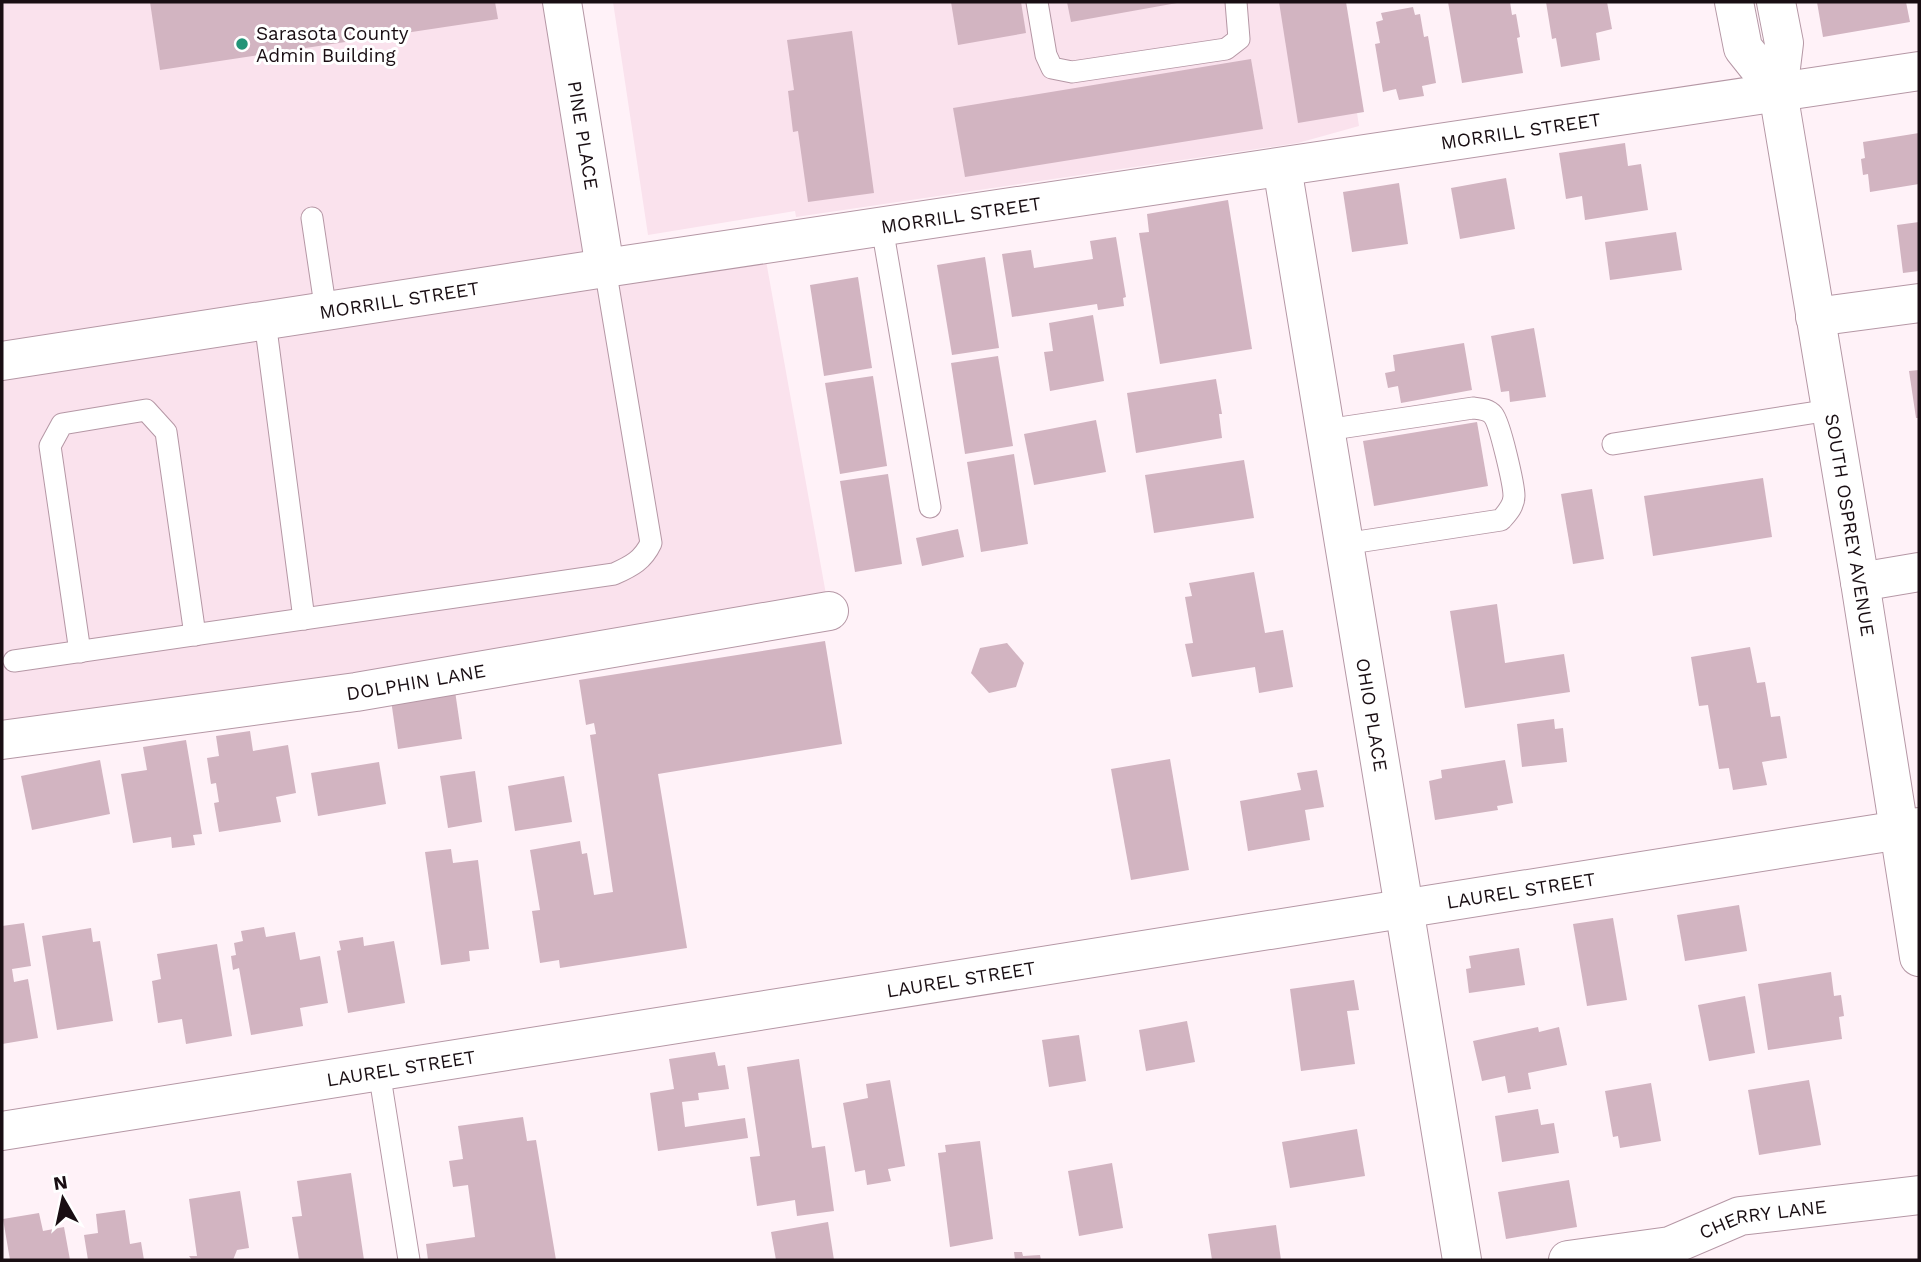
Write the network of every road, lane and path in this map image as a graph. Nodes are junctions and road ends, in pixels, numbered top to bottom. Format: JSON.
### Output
{"nodes":[{"id":1,"x":562,"y":2,"type":"edge"},
{"id":2,"x":1037,"y":2,"type":"edge"},
{"id":3,"x":1236,"y":2,"type":"edge"},
{"id":4,"x":1734,"y":2,"type":"edge"},
{"id":5,"x":1776,"y":2,"type":"edge"},
{"id":6,"x":1919,"y":71,"type":"edge"},
{"id":7,"x":1778,"y":92,"type":"junction"},
{"id":8,"x":1282,"y":167,"type":"junction"},
{"id":9,"x":312,"y":218,"type":"dead end"},
{"id":10,"x":882,"y":227,"type":"junction"},
{"id":11,"x":605,"y":268,"type":"junction"},
{"id":12,"x":1919,"y":303,"type":"edge"},
{"id":13,"x":326,"y":312,"type":"junction"},
{"id":14,"x":1815,"y":317,"type":"junction"},
{"id":15,"x":265,"y":321,"type":"junction"},
{"id":16,"x":2,"y":361,"type":"edge"},
{"id":17,"x":1830,"y":411,"type":"junction"},
{"id":18,"x":1326,"y":430,"type":"junction"},
{"id":19,"x":1613,"y":444,"type":"dead end"},
{"id":20,"x":930,"y":508,"type":"dead end"},
{"id":21,"x":1344,"y":544,"type":"junction"},
{"id":22,"x":1919,"y":572,"type":"edge"},
{"id":23,"x":1860,"y":582,"type":"junction"},
{"id":24,"x":829,"y":611,"type":"dead end"},
{"id":25,"x":304,"y":619,"type":"junction"},
{"id":26,"x":195,"y":635,"type":"junction"},
{"id":27,"x":80,"y":652,"type":"junction"},
{"id":28,"x":14,"y":661,"type":"dead end"},
{"id":29,"x":2,"y":740,"type":"edge"},
{"id":30,"x":1909,"y":829,"type":"edge"},
{"id":31,"x":1404,"y":908,"type":"junction"},
{"id":32,"x":1919,"y":957,"type":"edge"},
{"id":33,"x":379,"y":1070,"type":"junction"},
{"id":34,"x":2,"y":1131,"type":"edge"},
{"id":35,"x":1919,"y":1195,"type":"edge"},
{"id":36,"x":409,"y":1260,"type":"edge"},
{"id":37,"x":1462,"y":1260,"type":"edge"},
{"id":38,"x":1568,"y":1260,"type":"edge"}],
"edges":[{"from":1,"to":11,"type":"street","name":"PINE PLACE"},
{"from":2,"to":3,"type":"lane"},
{"from":4,"to":7,"type":"street","name":"SOUTH OSPREY AVENUE"},
{"from":5,"to":7,"type":"street","name":"SOUTH OSPREY AVENUE"},
{"from":6,"to":7,"type":"street","name":"MORRILL STREET"},
{"from":7,"to":8,"type":"street","name":"MORRILL STREET"},
{"from":7,"to":14,"type":"street","name":"SOUTH OSPREY AVENUE"},
{"from":8,"to":10,"type":"street","name":"MORRILL STREET"},
{"from":8,"to":18,"type":"street","name":"OHIO PLACE"},
{"from":9,"to":13,"type":"lane"},
{"from":10,"to":11,"type":"street","name":"MORRILL STREET"},
{"from":10,"to":20,"type":"lane"},
{"from":11,"to":13,"type":"street","name":"MORRILL STREET"},
{"from":11,"to":25,"type":"lane"},
{"from":12,"to":14,"type":"street"},
{"from":13,"to":15,"type":"street","name":"MORRILL STREET"},
{"from":14,"to":17,"type":"street","name":"SOUTH OSPREY AVENUE"},
{"from":15,"to":16,"type":"street","name":"MORRILL STREET"},
{"from":15,"to":25,"type":"lane"},
{"from":17,"to":19,"type":"lane"},
{"from":17,"to":23,"type":"street","name":"SOUTH OSPREY AVENUE"},
{"from":18,"to":21,"type":"street","name":"OHIO PLACE"},
{"from":18,"to":21,"type":"lane"},
{"from":21,"to":31,"type":"street","name":"OHIO PLACE"},
{"from":22,"to":23,"type":"street"},
{"from":23,"to":30,"type":"street","name":"SOUTH OSPREY AVENUE"},
{"from":24,"to":29,"type":"street","name":"DOLPHIN LANE"},
{"from":25,"to":26,"type":"lane"},
{"from":26,"to":27,"type":"lane"},
{"from":26,"to":27,"type":"lane"},
{"from":27,"to":28,"type":"lane"},
{"from":30,"to":31,"type":"street","name":"LAUREL STREET"},
{"from":30,"to":32,"type":"street","name":"SOUTH OSPREY AVENUE"},
{"from":31,"to":33,"type":"street","name":"LAUREL STREET"},
{"from":31,"to":37,"type":"street","name":"OHIO PLACE"},
{"from":33,"to":34,"type":"street","name":"LAUREL STREET"},
{"from":33,"to":36,"type":"lane"},
{"from":35,"to":38,"type":"street","name":"CHERRY LANE"}]}
